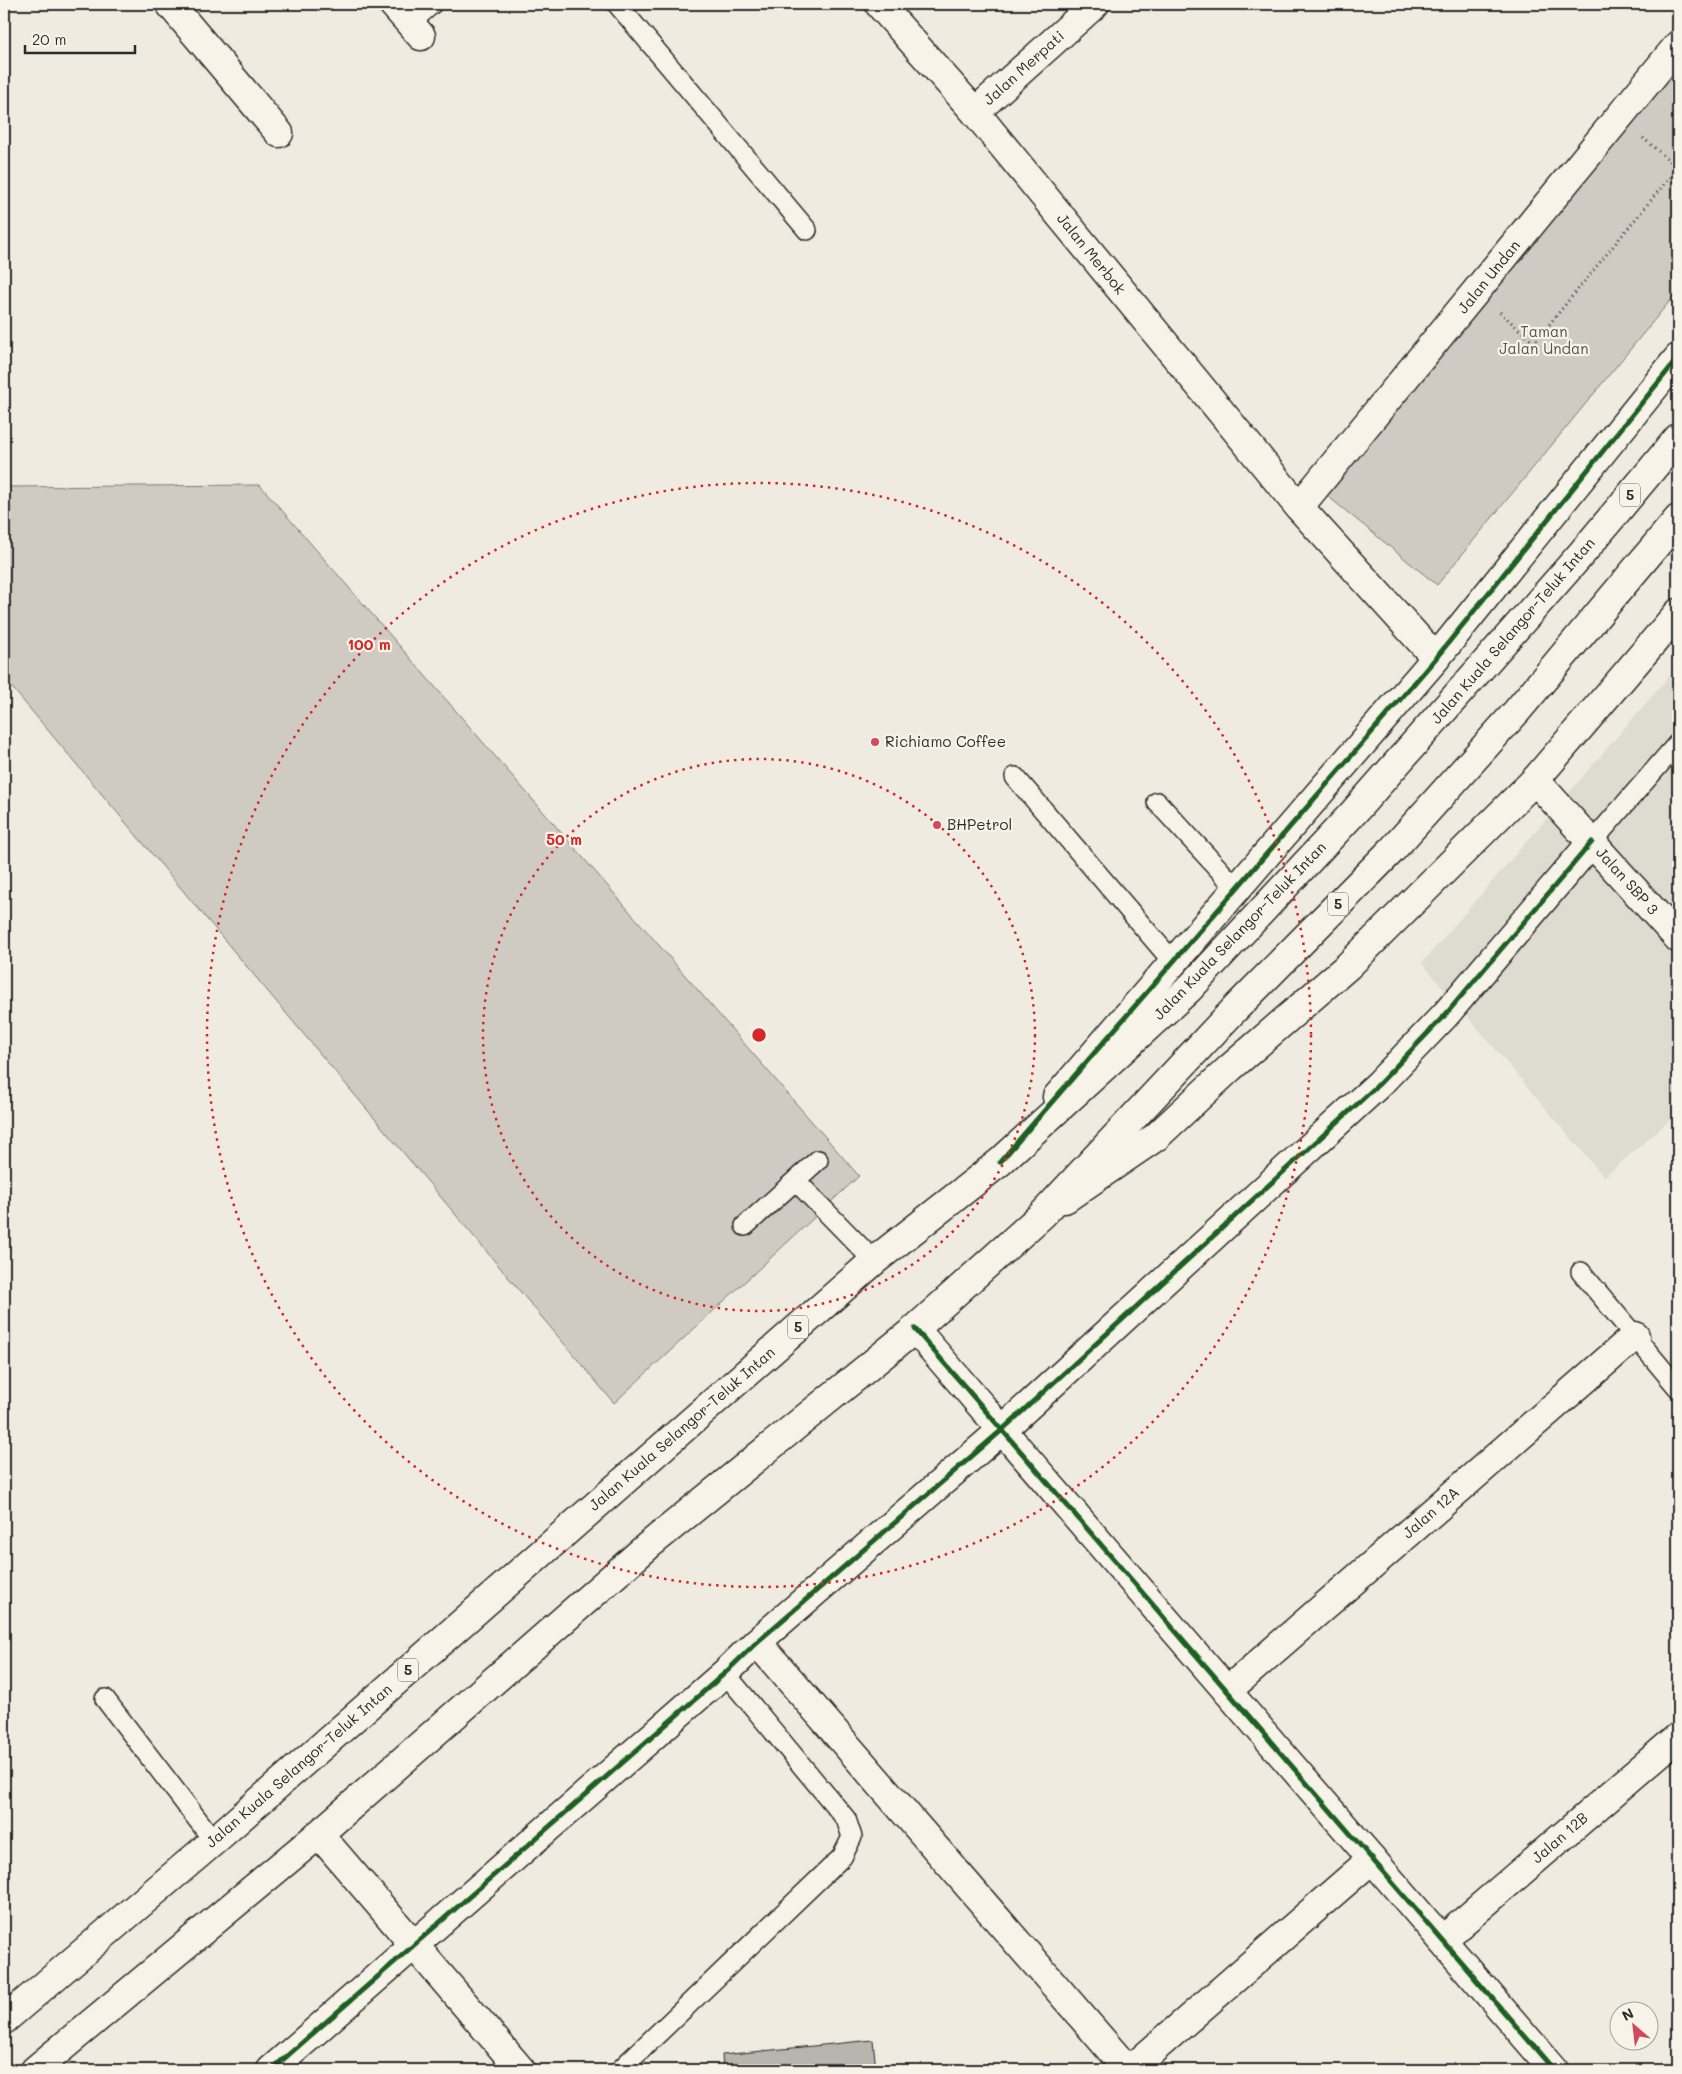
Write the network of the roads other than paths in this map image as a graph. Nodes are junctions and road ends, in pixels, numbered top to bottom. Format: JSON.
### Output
{"nodes":[{"id":1,"x":170,"y":4,"type":"edge"},
{"id":2,"x":432,"y":4,"type":"edge"},
{"id":3,"x":617,"y":4,"type":"edge"},
{"id":4,"x":879,"y":4,"type":"edge"},
{"id":5,"x":1095,"y":4,"type":"edge"},
{"id":6,"x":408,"y":21,"type":"edge"},
{"id":7,"x":1678,"y":45,"type":"edge"},
{"id":8,"x":975,"y":112,"type":"junction"},
{"id":9,"x":278,"y":133,"type":"dead end"},
{"id":10,"x":807,"y":230,"type":"dead end"},
{"id":11,"x":1678,"y":358,"type":"edge"},
{"id":12,"x":1678,"y":438,"type":"edge"},
{"id":13,"x":1299,"y":507,"type":"junction"},
{"id":14,"x":1678,"y":520,"type":"edge"},
{"id":15,"x":1678,"y":613,"type":"edge"},
{"id":16,"x":1436,"y":658,"type":"junction"},
{"id":17,"x":1678,"y":743,"type":"edge"},
{"id":18,"x":1015,"y":777,"type":"dead end"},
{"id":19,"x":1535,"y":780,"type":"junction"},
{"id":20,"x":1157,"y":802,"type":"dead end"},
{"id":21,"x":1592,"y":842,"type":"junction"},
{"id":22,"x":1237,"y":889,"type":"junction"},
{"id":23,"x":1678,"y":938,"type":"edge"},
{"id":24,"x":1174,"y":962,"type":"junction"},
{"id":25,"x":818,"y":1160,"type":"dead end"},
{"id":26,"x":1000,"y":1162,"type":"junction"},
{"id":27,"x":796,"y":1181,"type":"junction"},
{"id":28,"x":1043,"y":1214,"type":"junction"},
{"id":29,"x":745,"y":1226,"type":"dead end"},
{"id":30,"x":874,"y":1260,"type":"junction"},
{"id":31,"x":1581,"y":1272,"type":"dead end"},
{"id":32,"x":915,"y":1329,"type":"junction"},
{"id":33,"x":1634,"y":1336,"type":"junction"},
{"id":34,"x":1678,"y":1388,"type":"edge"},
{"id":35,"x":1002,"y":1430,"type":"junction"},
{"id":36,"x":757,"y":1642,"type":"junction"},
{"id":37,"x":725,"y":1673,"type":"junction"},
{"id":38,"x":1227,"y":1690,"type":"junction"},
{"id":39,"x":105,"y":1699,"type":"dead end"},
{"id":40,"x":1678,"y":1737,"type":"edge"},
{"id":41,"x":320,"y":1834,"type":"junction"},
{"id":42,"x":214,"y":1841,"type":"junction"},
{"id":43,"x":1372,"y":1859,"type":"junction"},
{"id":44,"x":1442,"y":1940,"type":"junction"},
{"id":45,"x":412,"y":1945,"type":"junction"},
{"id":46,"x":4,"y":2020,"type":"edge"},
{"id":47,"x":35,"y":2070,"type":"edge"},
{"id":48,"x":271,"y":2070,"type":"edge"},
{"id":49,"x":521,"y":2070,"type":"edge"},
{"id":50,"x":620,"y":2070,"type":"edge"},
{"id":51,"x":1129,"y":2070,"type":"edge"},
{"id":52,"x":1554,"y":2070,"type":"edge"}],
"edges":[{"from":1,"to":9,"type":"main road"},
{"from":2,"to":6,"type":"lane"},
{"from":3,"to":10,"type":"lane"},
{"from":4,"to":8,"type":"main road","name":"Jalan Merbok"},
{"from":5,"to":8,"type":"main road","name":"Jalan Merpati"},
{"from":7,"to":13,"type":"main road","name":"Jalan Undan"},
{"from":8,"to":13,"type":"main road","name":"Jalan Merbok"},
{"from":11,"to":16,"type":"main road"},
{"from":12,"to":26,"type":"main road","name":"Jalan Kuala Selangor-Teluk Intan","number":"5"},
{"from":13,"to":16,"type":"main road","name":"Jalan Merbok"},
{"from":14,"to":28,"type":"main road","number":"5"},
{"from":15,"to":19,"type":"main road"},
{"from":16,"to":22,"type":"main road"},
{"from":17,"to":21,"type":"lane"},
{"from":18,"to":24,"type":"lane"},
{"from":19,"to":21,"type":"main road","name":"Jalan SBP 3"},
{"from":19,"to":28,"type":"main road"},
{"from":20,"to":22,"type":"lane"},
{"from":21,"to":23,"type":"main road","name":"Jalan SBP 3"},
{"from":21,"to":35,"type":"main road"},
{"from":22,"to":24,"type":"main road"},
{"from":24,"to":26,"type":"main road"},
{"from":25,"to":27,"type":"lane"},
{"from":26,"to":30,"type":"main road","name":"Jalan Kuala Selangor-Teluk Intan","number":"5"},
{"from":27,"to":29,"type":"lane"},
{"from":27,"to":30,"type":"lane"},
{"from":28,"to":32,"type":"main road","number":"5"},
{"from":30,"to":42,"type":"main road","name":"Jalan Kuala Selangor-Teluk Intan","number":"5"},
{"from":31,"to":33,"type":"lane"},
{"from":32,"to":35,"type":"main road"},
{"from":32,"to":41,"type":"main road","number":"5"},
{"from":33,"to":34,"type":"lane"},
{"from":33,"to":38,"type":"main road","name":"Jalan 12A"},
{"from":35,"to":36,"type":"main road"},
{"from":35,"to":38,"type":"main road"},
{"from":36,"to":37,"type":"main road"},
{"from":36,"to":51,"type":"main road"},
{"from":37,"to":45,"type":"main road"},
{"from":37,"to":50,"type":"lane"},
{"from":38,"to":43,"type":"main road"},
{"from":39,"to":42,"type":"lane"},
{"from":40,"to":44,"type":"main road","name":"Jalan 12B"},
{"from":41,"to":45,"type":"main road"},
{"from":41,"to":47,"type":"main road","number":"5"},
{"from":42,"to":46,"type":"main road","name":"Jalan Kuala Selangor-Teluk Intan","number":"5"},
{"from":43,"to":44,"type":"main road"},
{"from":43,"to":51,"type":"main road"},
{"from":44,"to":52,"type":"main road"},
{"from":45,"to":48,"type":"main road"},
{"from":45,"to":49,"type":"main road"}]}
